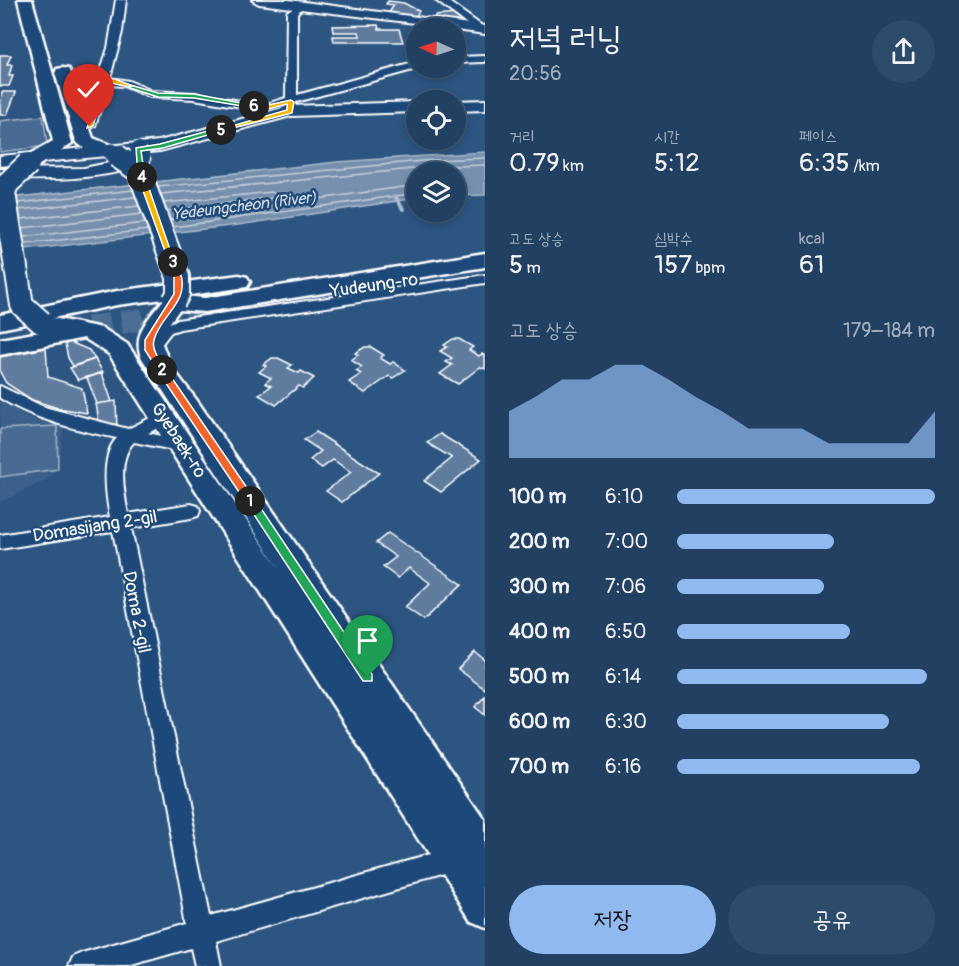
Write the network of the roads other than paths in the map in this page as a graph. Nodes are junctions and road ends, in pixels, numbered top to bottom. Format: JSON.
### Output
{"nodes":[{"id":1,"x":25,"y":0,"type":"edge"},
{"id":2,"x":40,"y":0,"type":"edge"},
{"id":3,"x":121,"y":0,"type":"edge"},
{"id":4,"x":259,"y":0,"type":"edge"},
{"id":5,"x":460,"y":0,"type":"edge"},
{"id":6,"x":441,"y":1,"type":"edge"},
{"id":7,"x":293,"y":3,"type":"edge"},
{"id":8,"x":483,"y":30,"type":"edge"},
{"id":9,"x":485,"y":59,"type":"edge"},
{"id":10,"x":466,"y":60,"type":"edge"},
{"id":11,"x":406,"y":68,"type":"edge"},
{"id":12,"x":104,"y":81,"type":"junction"},
{"id":13,"x":485,"y":105,"type":"edge"},
{"id":14,"x":466,"y":106,"type":"edge"},
{"id":15,"x":290,"y":107,"type":"junction"},
{"id":16,"x":406,"y":107,"type":"edge"},
{"id":17,"x":89,"y":126,"type":"dead end"},
{"id":18,"x":197,"y":137,"type":"junction"},
{"id":19,"x":111,"y":152,"type":"junction"},
{"id":20,"x":34,"y":160,"type":"junction"},
{"id":21,"x":139,"y":160,"type":"junction"},
{"id":22,"x":0,"y":161,"type":"edge"},
{"id":23,"x":0,"y":174,"type":"edge"},
{"id":24,"x":485,"y":260,"type":"edge"},
{"id":25,"x":439,"y":267,"type":"junction"},
{"id":26,"x":485,"y":273,"type":"edge"},
{"id":27,"x":485,"y":279,"type":"edge"},
{"id":28,"x":174,"y":301,"type":"junction"},
{"id":29,"x":263,"y":302,"type":"tunnel mouth"},
{"id":30,"x":240,"y":306,"type":"junction"},
{"id":31,"x":17,"y":334,"type":"edge"},
{"id":32,"x":150,"y":350,"type":"junction"},
{"id":33,"x":0,"y":391,"type":"edge"},
{"id":34,"x":164,"y":417,"type":"junction"},
{"id":35,"x":131,"y":434,"type":"junction"},
{"id":36,"x":183,"y":446,"type":"junction"},
{"id":37,"x":191,"y":511,"type":"dead end"},
{"id":38,"x":120,"y":522,"type":"junction"},
{"id":39,"x":0,"y":542,"type":"edge"},
{"id":40,"x":469,"y":857,"type":"edge"},
{"id":41,"x":485,"y":908,"type":"edge"},
{"id":42,"x":201,"y":932,"type":"junction"},
{"id":43,"x":82,"y":966,"type":"edge"},
{"id":44,"x":208,"y":966,"type":"edge"}],
"edges":[{"from":1,"to":20,"type":"main road"},
{"from":2,"to":19,"type":"main road"},
{"from":3,"to":12,"type":"street"},
{"from":4,"to":7,"type":"main road"},
{"from":5,"to":6,"type":"street"},
{"from":6,"to":8,"type":"street"},
{"from":7,"to":8,"type":"main road"},
{"from":7,"to":15,"type":"street"},
{"from":9,"to":10,"type":"street"},
{"from":11,"to":15,"type":"street"},
{"from":12,"to":15,"type":"street"},
{"from":12,"to":17,"type":"street"},
{"from":13,"to":14,"type":"main road"},
{"from":15,"to":16,"type":"main road"},
{"from":15,"to":18,"type":"main road"},
{"from":18,"to":21,"type":"main road"},
{"from":18,"to":23,"type":"main road"},
{"from":19,"to":20,"type":"main road"},
{"from":19,"to":21,"type":"main road","bridge":true},
{"from":20,"to":22,"type":"main road"},
{"from":20,"to":31,"type":"main road","bridge":true},
{"from":21,"to":28,"type":"main road","bridge":true},
{"from":24,"to":25,"type":"main road","name":"Yudeung-ro"},
{"from":25,"to":30,"type":"main road"},
{"from":25,"to":31,"type":"main road"},
{"from":26,"to":29,"type":"main road","name":"Yudeung-ro"},
{"from":27,"to":30,"type":"street"},
{"from":28,"to":30,"type":"main road"},
{"from":28,"to":32,"type":"main road"},
{"from":30,"to":32,"type":"street"},
{"from":31,"to":34,"type":"main road","name":"Gyebaek-ro"},
{"from":32,"to":40,"type":"main road","name":"Gyebaek-ro"},
{"from":33,"to":35,"type":"street"},
{"from":34,"to":35,"type":"street"},
{"from":34,"to":36,"type":"main road","name":"Gyebaek-ro"},
{"from":35,"to":36,"type":"street"},
{"from":35,"to":38,"type":"street","name":"Doma 2-gil"},
{"from":36,"to":40,"type":"main road","name":"Gyebaek-ro"},
{"from":37,"to":38,"type":"street","name":"Domasijang 2-gil"},
{"from":38,"to":39,"type":"street","name":"Domasijang 2-gil"},
{"from":38,"to":42,"type":"street","name":"Doma 2-gil"},
{"from":40,"to":41,"type":"main road","name":"Gyebaek-ro"},
{"from":40,"to":42,"type":"street"},
{"from":42,"to":43,"type":"street"},
{"from":42,"to":44,"type":"street","name":"Doma 2-gil"}]}
